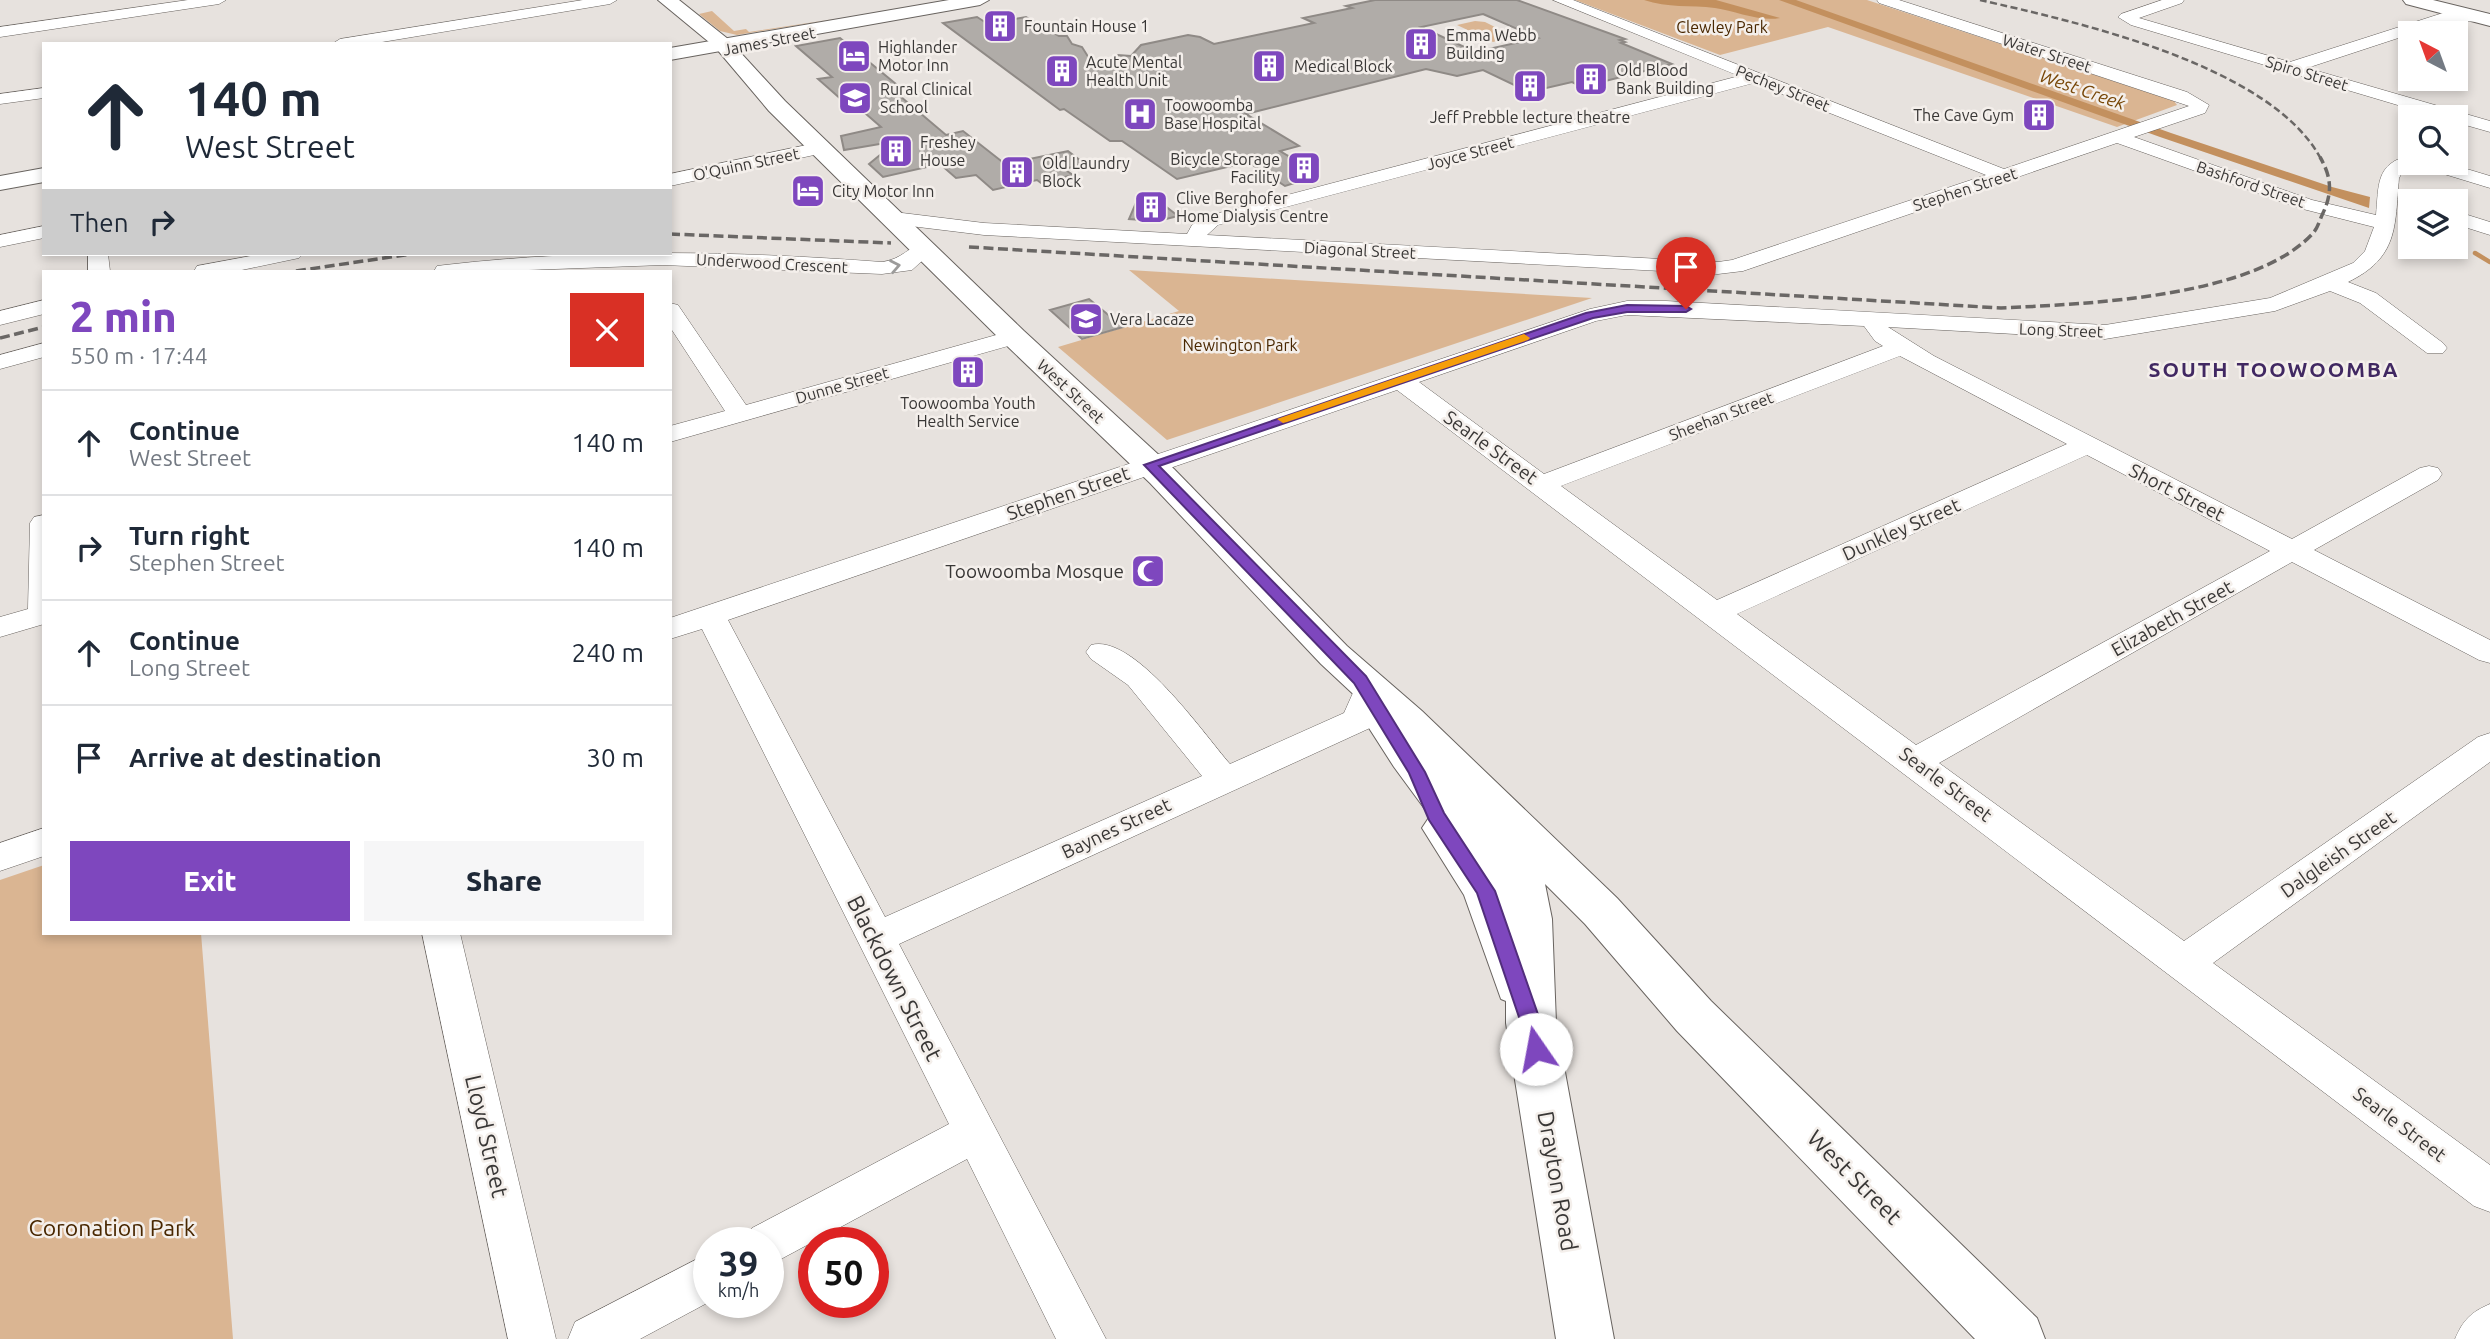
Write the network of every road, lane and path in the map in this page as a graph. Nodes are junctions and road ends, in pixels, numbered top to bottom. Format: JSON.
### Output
{"nodes":[{"id":1,"x":219,"y":0,"type":"edge"},
{"id":2,"x":610,"y":0,"type":"edge"},
{"id":3,"x":980,"y":0,"type":"edge"},
{"id":4,"x":1560,"y":0,"type":"edge"},
{"id":5,"x":1884,"y":0,"type":"edge"},
{"id":6,"x":2177,"y":0,"type":"edge"},
{"id":7,"x":2412,"y":0,"type":"edge"},
{"id":8,"x":669,"y":2,"type":"edge"},
{"id":9,"x":142,"y":6,"type":"edge"},
{"id":10,"x":2441,"y":6,"type":"edge"},
{"id":11,"x":2488,"y":16,"type":"edge"},
{"id":12,"x":867,"y":21,"type":"junction"},
{"id":13,"x":0,"y":32,"type":"edge"},
{"id":14,"x":352,"y":42,"type":"edge"},
{"id":15,"x":715,"y":49,"type":"junction"},
{"id":16,"x":672,"y":53,"type":"edge"},
{"id":17,"x":672,"y":60,"type":"edge"},
{"id":18,"x":2289,"y":68,"type":"junction"},
{"id":19,"x":2265,"y":76,"type":"dead end"},
{"id":20,"x":1756,"y":77,"type":"junction"},
{"id":21,"x":42,"y":92,"type":"edge"},
{"id":22,"x":8,"y":98,"type":"edge"},
{"id":23,"x":2194,"y":113,"type":"joint"},
{"id":24,"x":2490,"y":128,"type":"edge"},
{"id":25,"x":2120,"y":138,"type":"junction"},
{"id":26,"x":2468,"y":138,"type":"edge"},
{"id":27,"x":821,"y":148,"type":"junction"},
{"id":28,"x":2398,"y":167,"type":"edge"},
{"id":29,"x":42,"y":168,"type":"edge"},
{"id":30,"x":42,"y":175,"type":"edge"},
{"id":31,"x":2465,"y":175,"type":"edge"},
{"id":32,"x":0,"y":176,"type":"edge"},
{"id":33,"x":2006,"y":176,"type":"junction"},
{"id":34,"x":672,"y":180,"type":"edge"},
{"id":35,"x":0,"y":183,"type":"edge"},
{"id":36,"x":2490,"y":183,"type":"edge"},
{"id":37,"x":2389,"y":199,"type":"junction"},
{"id":38,"x":2398,"y":201,"type":"edge"},
{"id":39,"x":894,"y":218,"type":"junction"},
{"id":40,"x":2468,"y":221,"type":"edge"},
{"id":41,"x":2385,"y":223,"type":"junction"},
{"id":42,"x":984,"y":229,"type":"junction"},
{"id":43,"x":2490,"y":229,"type":"edge"},
{"id":44,"x":42,"y":232,"type":"edge"},
{"id":45,"x":0,"y":241,"type":"edge"},
{"id":46,"x":1194,"y":241,"type":"junction"},
{"id":47,"x":929,"y":253,"type":"junction"},
{"id":48,"x":282,"y":256,"type":"edge"},
{"id":49,"x":644,"y":265,"type":"edge"},
{"id":50,"x":1735,"y":266,"type":"joint"},
{"id":51,"x":210,"y":270,"type":"edge"},
{"id":52,"x":457,"y":270,"type":"edge"},
{"id":53,"x":2330,"y":283,"type":"junction"},
{"id":54,"x":42,"y":308,"type":"edge"},
{"id":55,"x":1627,"y":309,"type":"joint"},
{"id":56,"x":672,"y":313,"type":"edge"},
{"id":57,"x":0,"y":318,"type":"edge"},
{"id":58,"x":1872,"y":320,"type":"junction"},
{"id":59,"x":1014,"y":337,"type":"junction"},
{"id":60,"x":1901,"y":347,"type":"junction"},
{"id":61,"x":2435,"y":348,"type":"dead end"},
{"id":62,"x":42,"y":351,"type":"edge"},
{"id":63,"x":0,"y":362,"type":"edge"},
{"id":64,"x":1400,"y":380,"type":"junction"},
{"id":65,"x":740,"y":414,"type":"junction"},
{"id":66,"x":672,"y":433,"type":"edge"},
{"id":67,"x":2088,"y":445,"type":"junction"},
{"id":68,"x":1150,"y":465,"type":"junction"},
{"id":69,"x":2429,"y":474,"type":"dead end"},
{"id":70,"x":1541,"y":484,"type":"junction"},
{"id":71,"x":2293,"y":551,"type":"junction"},
{"id":72,"x":1714,"y":613,"type":"junction"},
{"id":73,"x":42,"y":614,"type":"edge"},
{"id":74,"x":710,"y":615,"type":"junction"},
{"id":75,"x":0,"y":627,"type":"edge"},
{"id":76,"x":672,"y":628,"type":"edge"},
{"id":77,"x":1102,"y":652,"type":"dead end"},
{"id":78,"x":2490,"y":653,"type":"edge"},
{"id":79,"x":1362,"y":698,"type":"junction"},
{"id":80,"x":1407,"y":744,"type":"junction"},
{"id":81,"x":2490,"y":745,"type":"edge"},
{"id":82,"x":1915,"y":761,"type":"junction"},
{"id":83,"x":1223,"y":779,"type":"junction"},
{"id":84,"x":42,"y":843,"type":"edge"},
{"id":85,"x":0,"y":857,"type":"edge"},
{"id":86,"x":1520,"y":874,"type":"junction"},
{"id":87,"x":441,"y":935,"type":"edge"},
{"id":88,"x":876,"y":938,"type":"junction"},
{"id":89,"x":2185,"y":962,"type":"junction"},
{"id":90,"x":1694,"y":1016,"type":"junction"},
{"id":91,"x":1531,"y":1023,"type":"junction"},
{"id":92,"x":974,"y":1133,"type":"junction"},
{"id":93,"x":2490,"y":1191,"type":"edge"},
{"id":94,"x":784,"y":1235,"type":"edge"},
{"id":95,"x":693,"y":1285,"type":"edge"},
{"id":96,"x":2490,"y":1328,"type":"edge"},
{"id":97,"x":526,"y":1336,"type":"edge"},
{"id":98,"x":592,"y":1339,"type":"edge"},
{"id":99,"x":1082,"y":1339,"type":"edge"},
{"id":100,"x":1585,"y":1339,"type":"edge"},
{"id":101,"x":2016,"y":1339,"type":"edge"},
{"id":102,"x":2479,"y":1339,"type":"edge"}],
"edges":[{"from":1,"to":9,"type":"street"},
{"from":2,"to":14,"type":"street"},
{"from":3,"to":12,"type":"main road","name":"James Street"},
{"from":4,"to":20,"type":"street","name":"Pechey Street"},
{"from":5,"to":23,"type":"street","name":"Water Street"},
{"from":6,"to":18,"type":"street","name":"Spiro Street"},
{"from":7,"to":10,"type":"main road"},
{"from":8,"to":15,"type":"main road","name":"West Street"},
{"from":9,"to":13,"type":"street"},
{"from":10,"to":11,"type":"main road"},
{"from":10,"to":18,"type":"street"},
{"from":12,"to":15,"type":"main road","name":"James Street"},
{"from":12,"to":15,"type":"main road","name":"James Street"},
{"from":15,"to":16,"type":"main road","name":"James Street"},
{"from":15,"to":17,"type":"main road"},
{"from":15,"to":27,"type":"main road","name":"West Street"},
{"from":18,"to":19,"type":"street"},
{"from":18,"to":24,"type":"street","name":"Spiro Street"},
{"from":20,"to":33,"type":"street","name":"Pechey Street"},
{"from":20,"to":46,"type":"street","name":"Joyce Street"},
{"from":21,"to":22,"type":"street"},
{"from":23,"to":25,"type":"street","name":"Stephen Street"},
{"from":24,"to":26,"type":"street"},
{"from":25,"to":33,"type":"street","name":"Stephen Street"},
{"from":25,"to":41,"type":"street","name":"Bashford Street"},
{"from":27,"to":34,"type":"street","name":"O'Quinn Street"},
{"from":27,"to":39,"type":"main road","name":"West Street"},
{"from":28,"to":37,"type":"street","name":"Long Street"},
{"from":29,"to":32,"type":"main road"},
{"from":30,"to":35,"type":"main road"},
{"from":31,"to":36,"type":"street"},
{"from":33,"to":50,"type":"street","name":"Stephen Street"},
{"from":37,"to":38,"type":"street"},
{"from":37,"to":41,"type":"street","name":"Long Street"},
{"from":39,"to":42,"type":"street","name":"Diagonal Street"},
{"from":39,"to":47,"type":"main road","name":"West Street"},
{"from":40,"to":43,"type":"street"},
{"from":41,"to":53,"type":"street","name":"Long Street"},
{"from":42,"to":46,"type":"street","name":"Diagonal Street"},
{"from":42,"to":47,"type":"street","name":"Diagonal Street"},
{"from":44,"to":45,"type":"street"},
{"from":46,"to":50,"type":"street","name":"Diagonal Street"},
{"from":49,"to":47,"type":"street","name":"Underwood Crescent","one_way":true},
{"from":47,"to":59,"type":"main road","name":"West Street"},
{"from":48,"to":51,"type":"street"},
{"from":49,"to":52,"type":"street","name":"Underwood Crescent"},
{"from":53,"to":58,"type":"street","name":"Long Street"},
{"from":53,"to":61,"type":"street"},
{"from":54,"to":57,"type":"street"},
{"from":55,"to":58,"type":"street","name":"Long Street"},
{"from":55,"to":64,"type":"street","name":"Stephen Street"},
{"from":56,"to":65,"type":"street"},
{"from":58,"to":60,"type":"street","name":"Short Street"},
{"from":59,"to":65,"type":"street","name":"Dunne Street"},
{"from":59,"to":68,"type":"main road","name":"West Street"},
{"from":60,"to":67,"type":"street","name":"Short Street"},
{"from":60,"to":70,"type":"street","name":"Sheehan Street"},
{"from":62,"to":63,"type":"street"},
{"from":64,"to":68,"type":"street","name":"Stephen Street"},
{"from":64,"to":70,"type":"street","name":"Searle Street"},
{"from":65,"to":66,"type":"street","name":"Dunne Street"},
{"from":67,"to":71,"type":"street","name":"Short Street"},
{"from":67,"to":72,"type":"street","name":"Dunkley Street"},
{"from":68,"to":74,"type":"street","name":"Stephen Street"},
{"from":68,"to":79,"type":"main road","name":"West Street"},
{"from":69,"to":71,"type":"street","name":"Elizabeth Street"},
{"from":70,"to":72,"type":"street","name":"Searle Street"},
{"from":71,"to":78,"type":"street","name":"Short Street"},
{"from":71,"to":82,"type":"street","name":"Elizabeth Street"},
{"from":72,"to":82,"type":"street","name":"Searle Street"},
{"from":73,"to":75,"type":"street"},
{"from":74,"to":76,"type":"street","name":"Stephen Street"},
{"from":74,"to":88,"type":"street","name":"Blackdown Street"},
{"from":77,"to":83,"type":"street"},
{"from":79,"to":80,"type":"main road","name":"West Street"},
{"from":79,"to":83,"type":"street","name":"Baynes Street"},
{"from":80,"to":86,"type":"main road"},
{"from":80,"to":90,"type":"main road"},
{"from":80,"to":91,"type":"main road"},
{"from":81,"to":89,"type":"street","name":"Dalgleish Street"},
{"from":82,"to":89,"type":"street","name":"Searle Street"},
{"from":83,"to":88,"type":"street","name":"Baynes Street"},
{"from":84,"to":85,"type":"street"},
{"from":86,"to":90,"type":"main road"},
{"from":86,"to":91,"type":"main road"},
{"from":87,"to":97,"type":"street","name":"Lloyd Street"},
{"from":88,"to":92,"type":"street","name":"Blackdown Street"},
{"from":89,"to":93,"type":"street","name":"Searle Street"},
{"from":90,"to":101,"type":"main road","name":"West Street"},
{"from":91,"to":100,"type":"main road","name":"Drayton Road"},
{"from":92,"to":94,"type":"street"},
{"from":92,"to":99,"type":"street","name":"Blackdown Street"},
{"from":95,"to":98,"type":"street"},
{"from":96,"to":102,"type":"street"}]}
